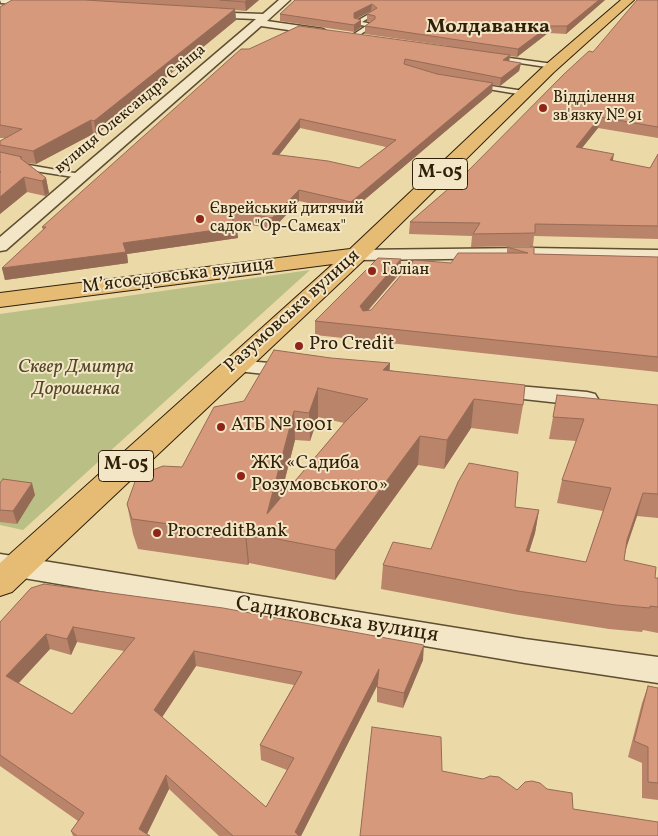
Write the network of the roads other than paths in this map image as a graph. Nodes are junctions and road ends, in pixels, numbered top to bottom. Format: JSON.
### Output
{"nodes":[{"id":1,"x":1,"y":0,"type":"edge"},
{"id":2,"x":285,"y":0,"type":"edge"},
{"id":3,"x":628,"y":0,"type":"edge"},
{"id":4,"x":51,"y":4,"type":"edge"},
{"id":5,"x":199,"y":13,"type":"edge"},
{"id":6,"x":373,"y":14,"type":"edge"},
{"id":7,"x":263,"y":20,"type":"junction"},
{"id":8,"x":344,"y":35,"type":"junction"},
{"id":9,"x":371,"y":39,"type":"edge"},
{"id":10,"x":487,"y":56,"type":"edge"},
{"id":11,"x":553,"y":66,"type":"junction"},
{"id":12,"x":471,"y":85,"type":"edge"},
{"id":13,"x":524,"y":93,"type":"junction"},
{"id":14,"x":0,"y":162,"type":"edge"},
{"id":15,"x":80,"y":176,"type":"junction"},
{"id":16,"x":0,"y":246,"type":"edge"},
{"id":17,"x":356,"y":255,"type":"junction"},
{"id":18,"x":658,"y":255,"type":"edge"},
{"id":19,"x":0,"y":300,"type":"edge"},
{"id":20,"x":234,"y":366,"type":"junction"},
{"id":21,"x":313,"y":373,"type":"edge"},
{"id":22,"x":471,"y":388,"type":"edge"},
{"id":23,"x":609,"y":401,"type":"edge"},
{"id":24,"x":6,"y":571,"type":"edge"},
{"id":25,"x":658,"y":670,"type":"edge"}],
"edges":[{"from":1,"to":4,"type":"street"},
{"from":2,"to":7,"type":"street","name":"вулиця Олександра Свіща"},
{"from":3,"to":11,"type":"main road","name":"Разумовська вулиця","number":"М-05"},
{"from":5,"to":7,"type":"street"},
{"from":6,"to":8,"type":"lane"},
{"from":7,"to":8,"type":"street"},
{"from":7,"to":15,"type":"street","name":"вулиця Олександра Свіща"},
{"from":8,"to":9,"type":"street"},
{"from":10,"to":11,"type":"lane"},
{"from":11,"to":13,"type":"main road","name":"Разумовська вулиця","number":"М-05"},
{"from":12,"to":13,"type":"lane"},
{"from":13,"to":17,"type":"main road","name":"Разумовська вулиця","number":"М-05"},
{"from":14,"to":15,"type":"lane"},
{"from":15,"to":16,"type":"street","name":"вулиця Олександра Свіща"},
{"from":17,"to":18,"type":"street"},
{"from":17,"to":19,"type":"main road","name":"Мʼясоєдовська вулиця"},
{"from":17,"to":20,"type":"main road","name":"Разумовська вулиця","number":"М-05"},
{"from":20,"to":21,"type":"street"},
{"from":20,"to":24,"type":"main road","name":"Разумовська вулиця","number":"М-05"},
{"from":22,"to":23,"type":"street"},
{"from":24,"to":25,"type":"street","name":"Садиковська вулиця"}]}
